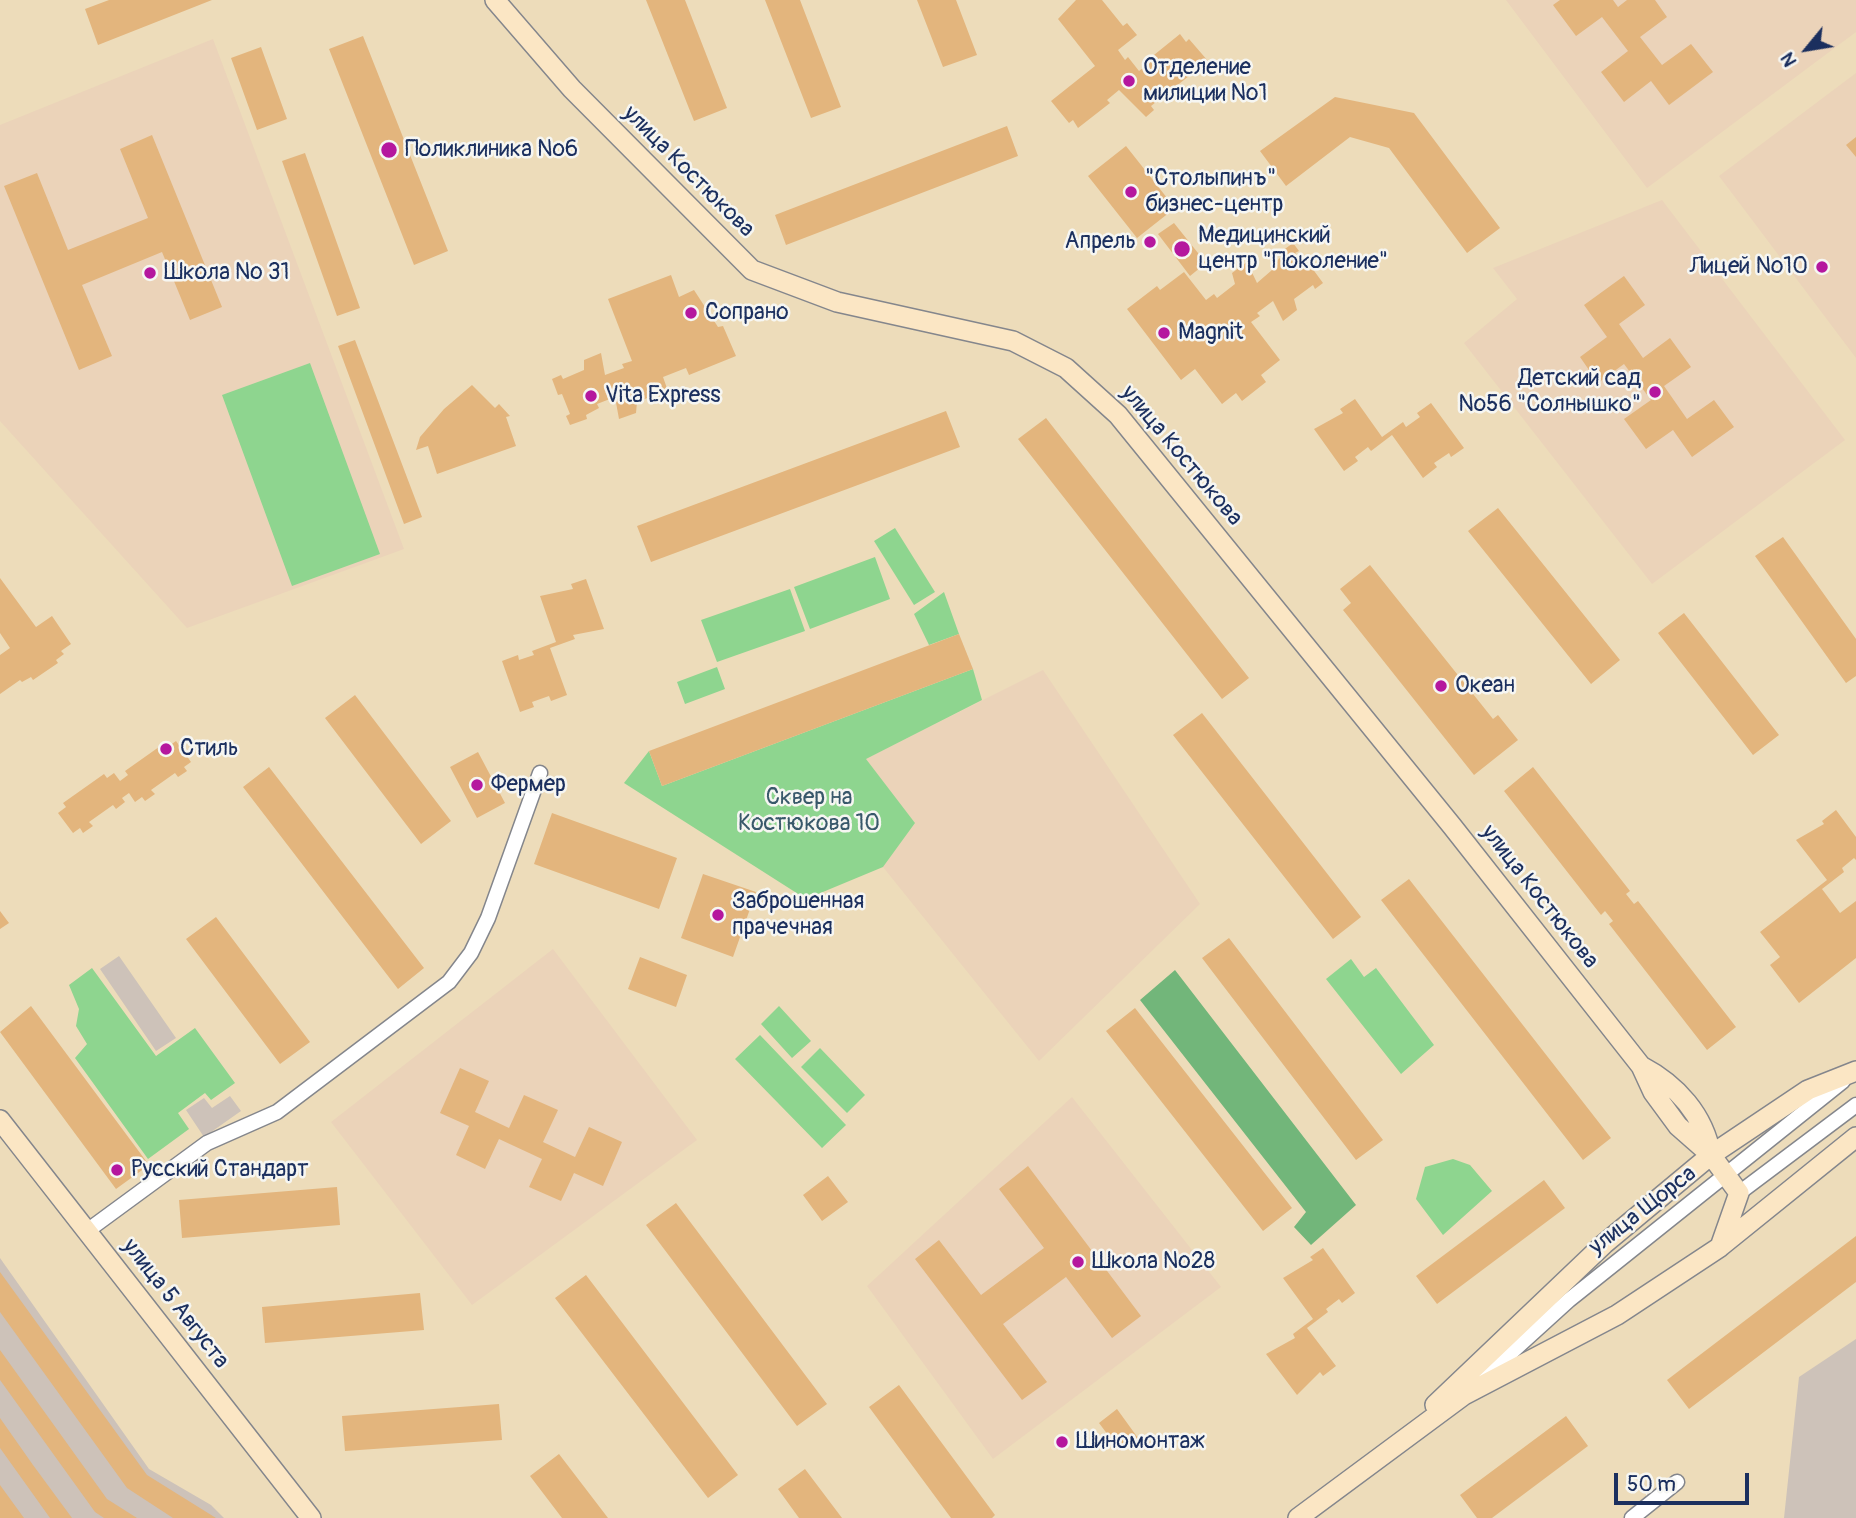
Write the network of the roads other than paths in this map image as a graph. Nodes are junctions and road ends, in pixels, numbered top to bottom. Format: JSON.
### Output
{"nodes":[{"id":1,"x":495,"y":0,"type":"edge"},
{"id":2,"x":540,"y":773,"type":"dead end"},
{"id":3,"x":1854,"y":1072,"type":"edge"},
{"id":4,"x":1856,"y":1105,"type":"edge"},
{"id":5,"x":0,"y":1120,"type":"edge"},
{"id":6,"x":1856,"y":1137,"type":"edge"},
{"id":7,"x":1712,"y":1155,"type":"junction"},
{"id":8,"x":1726,"y":1176,"type":"junction"},
{"id":9,"x":1739,"y":1193,"type":"junction"},
{"id":10,"x":87,"y":1231,"type":"junction"},
{"id":11,"x":1720,"y":1247,"type":"junction"},
{"id":12,"x":1464,"y":1395,"type":"junction"},
{"id":13,"x":1396,"y":1446,"type":"junction"},
{"id":14,"x":1677,"y":1482,"type":"dead end"},
{"id":15,"x":311,"y":1518,"type":"edge"},
{"id":16,"x":1298,"y":1518,"type":"edge"},
{"id":17,"x":1632,"y":1518,"type":"edge"}],
"edges":[{"from":1,"to":7,"type":"main road","name":"улица Костюкова"},
{"from":2,"to":10,"type":"street"},
{"from":3,"to":7,"type":"main road"},
{"from":3,"to":8,"type":"street","name":"улица Щорса"},
{"from":4,"to":9,"type":"street"},
{"from":5,"to":10,"type":"main road","name":"улица 5 Августа"},
{"from":6,"to":11,"type":"main road","name":"улица Щорса"},
{"from":7,"to":8,"type":"main road","name":"улица Костюкова"},
{"from":7,"to":13,"type":"main road"},
{"from":8,"to":9,"type":"main road","name":"улица Костюкова"},
{"from":8,"to":12,"type":"street","name":"улица Щорса"},
{"from":9,"to":11,"type":"main road"},
{"from":10,"to":15,"type":"main road","name":"улица 5 Августа"},
{"from":11,"to":12,"type":"main road","name":"улица Щорса"},
{"from":12,"to":13,"type":"main road","name":"улица Щорса"},
{"from":13,"to":16,"type":"main road","name":"улица Щорса"},
{"from":14,"to":17,"type":"street"}]}
